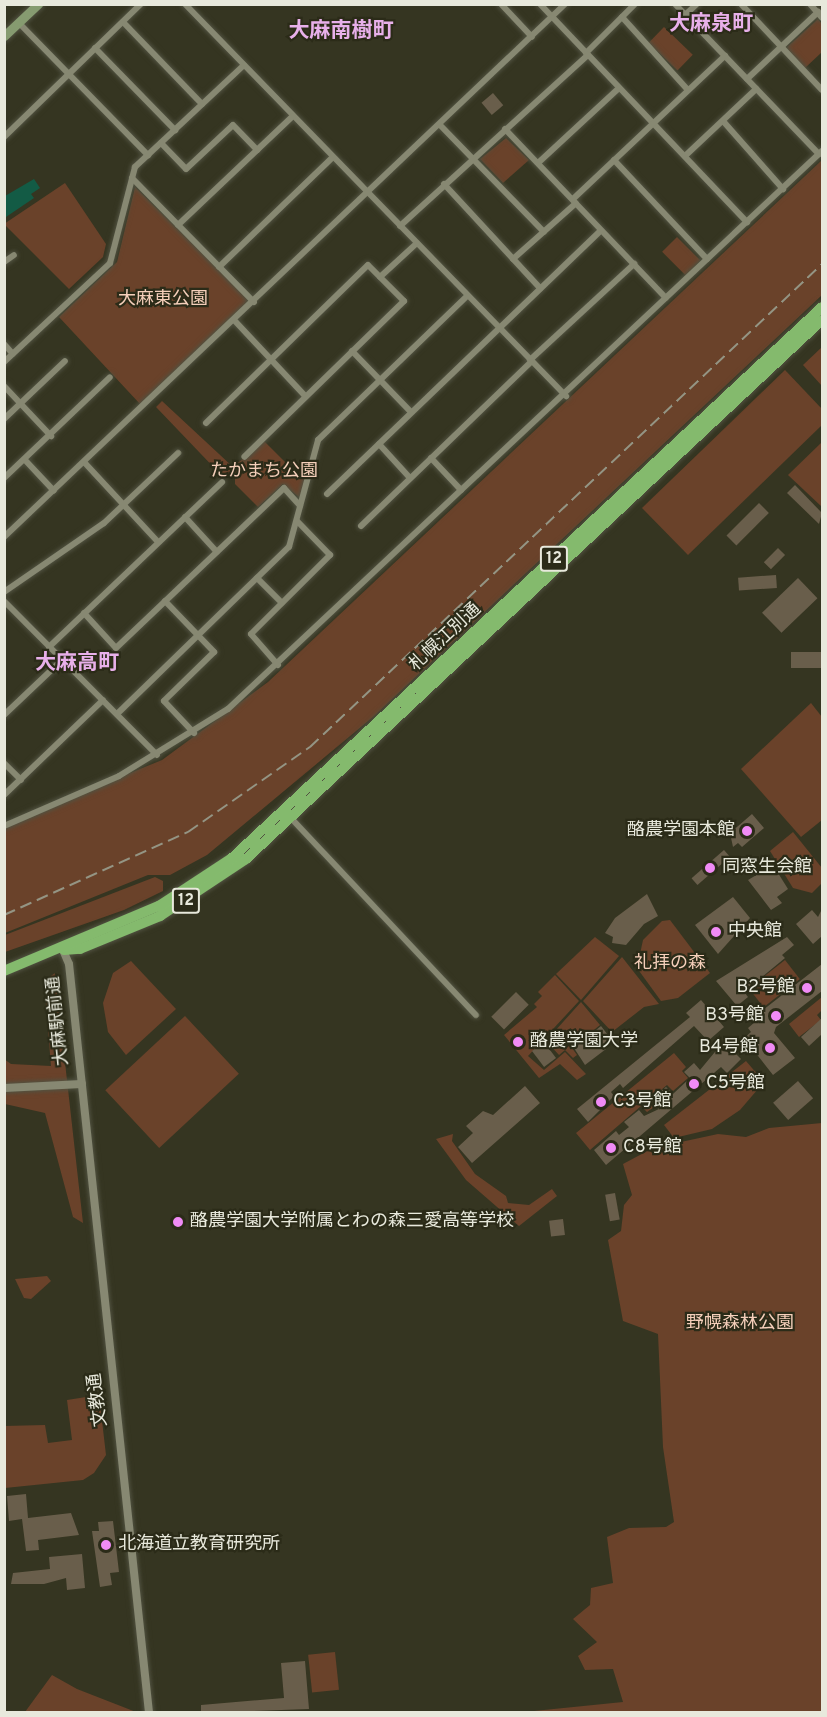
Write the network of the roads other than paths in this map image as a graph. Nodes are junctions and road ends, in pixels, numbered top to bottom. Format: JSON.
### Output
{"nodes":[{"id":1,"x":38,"y":4,"type":"edge"},
{"id":2,"x":141,"y":4,"type":"edge"},
{"id":3,"x":185,"y":4,"type":"edge"},
{"id":4,"x":501,"y":4,"type":"edge"},
{"id":5,"x":540,"y":4,"type":"edge"},
{"id":6,"x":565,"y":4,"type":"edge"},
{"id":7,"x":635,"y":4,"type":"edge"},
{"id":8,"x":675,"y":4,"type":"edge"},
{"id":9,"x":697,"y":4,"type":"edge"},
{"id":10,"x":741,"y":4,"type":"edge"},
{"id":11,"x":810,"y":4,"type":"edge"},
{"id":12,"x":685,"y":15,"type":"junction"},
{"id":13,"x":820,"y":15,"type":"edge"},
{"id":14,"x":552,"y":17,"type":"junction"},
{"id":15,"x":622,"y":17,"type":"junction"},
{"id":16,"x":123,"y":22,"type":"junction"},
{"id":17,"x":19,"y":23,"type":"junction"},
{"id":18,"x":4,"y":36,"type":"edge"},
{"id":19,"x":532,"y":37,"type":"junction"},
{"id":20,"x":782,"y":46,"type":"junction"},
{"id":21,"x":95,"y":48,"type":"junction"},
{"id":22,"x":587,"y":54,"type":"junction"},
{"id":23,"x":724,"y":56,"type":"junction"},
{"id":24,"x":243,"y":65,"type":"junction"},
{"id":25,"x":68,"y":75,"type":"junction"},
{"id":26,"x":747,"y":79,"type":"junction"},
{"id":27,"x":619,"y":87,"type":"junction"},
{"id":28,"x":756,"y":89,"type":"junction"},
{"id":29,"x":688,"y":90,"type":"junction"},
{"id":30,"x":822,"y":90,"type":"edge"},
{"id":31,"x":202,"y":104,"type":"junction"},
{"id":32,"x":293,"y":116,"type":"junction"},
{"id":33,"x":723,"y":121,"type":"junction"},
{"id":34,"x":653,"y":123,"type":"junction"},
{"id":35,"x":440,"y":125,"type":"junction"},
{"id":36,"x":506,"y":129,"type":"junction"},
{"id":37,"x":175,"y":130,"type":"junction"},
{"id":38,"x":4,"y":137,"type":"edge"},
{"id":39,"x":161,"y":143,"type":"junction"},
{"id":40,"x":257,"y":150,"type":"junction"},
{"id":41,"x":821,"y":153,"type":"edge"},
{"id":42,"x":148,"y":155,"type":"junction"},
{"id":43,"x":685,"y":156,"type":"junction"},
{"id":44,"x":333,"y":157,"type":"junction"},
{"id":45,"x":474,"y":158,"type":"junction"},
{"id":46,"x":615,"y":160,"type":"junction"},
{"id":47,"x":538,"y":163,"type":"junction"},
{"id":48,"x":132,"y":178,"type":"junction"},
{"id":49,"x":444,"y":184,"type":"junction"},
{"id":50,"x":783,"y":189,"type":"junction"},
{"id":51,"x":369,"y":194,"type":"junction"},
{"id":52,"x":574,"y":201,"type":"junction"},
{"id":53,"x":747,"y":222,"type":"junction"},
{"id":54,"x":177,"y":225,"type":"junction"},
{"id":55,"x":400,"y":226,"type":"junction"},
{"id":56,"x":601,"y":230,"type":"junction"},
{"id":57,"x":544,"y":232,"type":"junction"},
{"id":58,"x":417,"y":243,"type":"junction"},
{"id":59,"x":14,"y":255,"type":"dead end"},
{"id":60,"x":513,"y":259,"type":"junction"},
{"id":61,"x":707,"y":259,"type":"junction"},
{"id":62,"x":4,"y":261,"type":"edge"},
{"id":63,"x":634,"y":264,"type":"junction"},
{"id":64,"x":219,"y":267,"type":"junction"},
{"id":65,"x":380,"y":277,"type":"junction"},
{"id":66,"x":540,"y":288,"type":"junction"},
{"id":67,"x":467,"y":296,"type":"junction"},
{"id":68,"x":666,"y":298,"type":"junction"},
{"id":69,"x":254,"y":302,"type":"junction"},
{"id":70,"x":822,"y":307,"type":"edge"},
{"id":71,"x":822,"y":320,"type":"edge"},
{"id":72,"x":234,"y":321,"type":"junction"},
{"id":73,"x":498,"y":328,"type":"junction"},
{"id":74,"x":4,"y":344,"type":"edge"},
{"id":75,"x":352,"y":351,"type":"junction"},
{"id":76,"x":13,"y":354,"type":"junction"},
{"id":77,"x":270,"y":359,"type":"junction"},
{"id":78,"x":65,"y":361,"type":"dead end"},
{"id":79,"x":531,"y":361,"type":"junction"},
{"id":80,"x":4,"y":362,"type":"edge"},
{"id":81,"x":110,"y":377,"type":"dead end"},
{"id":82,"x":380,"y":380,"type":"junction"},
{"id":83,"x":4,"y":386,"type":"edge"},
{"id":84,"x":566,"y":396,"type":"junction"},
{"id":85,"x":306,"y":397,"type":"junction"},
{"id":86,"x":21,"y":403,"type":"junction"},
{"id":87,"x":411,"y":412,"type":"junction"},
{"id":88,"x":4,"y":419,"type":"edge"},
{"id":89,"x":206,"y":423,"type":"dead end"},
{"id":90,"x":51,"y":436,"type":"junction"},
{"id":91,"x":379,"y":444,"type":"junction"},
{"id":92,"x":178,"y":453,"type":"dead end"},
{"id":93,"x":244,"y":457,"type":"dead end"},
{"id":94,"x":431,"y":458,"type":"junction"},
{"id":95,"x":25,"y":460,"type":"junction"},
{"id":96,"x":84,"y":462,"type":"junction"},
{"id":97,"x":4,"y":478,"type":"edge"},
{"id":98,"x":410,"y":478,"type":"junction"},
{"id":99,"x":222,"y":482,"type":"dead end"},
{"id":100,"x":461,"y":490,"type":"junction"},
{"id":101,"x":54,"y":491,"type":"junction"},
{"id":102,"x":327,"y":494,"type":"dead end"},
{"id":103,"x":123,"y":505,"type":"junction"},
{"id":104,"x":300,"y":506,"type":"junction"},
{"id":105,"x":185,"y":517,"type":"junction"},
{"id":106,"x":297,"y":520,"type":"junction"},
{"id":107,"x":361,"y":526,"type":"dead end"},
{"id":108,"x":4,"y":537,"type":"edge"},
{"id":109,"x":158,"y":542,"type":"junction"},
{"id":110,"x":217,"y":552,"type":"junction"},
{"id":111,"x":257,"y":578,"type":"junction"},
{"id":112,"x":4,"y":592,"type":"edge"},
{"id":113,"x":165,"y":601,"type":"junction"},
{"id":114,"x":282,"y":603,"type":"junction"},
{"id":115,"x":6,"y":606,"type":"edge"},
{"id":116,"x":84,"y":613,"type":"junction"},
{"id":117,"x":197,"y":634,"type":"junction"},
{"id":118,"x":49,"y":647,"type":"junction"},
{"id":119,"x":63,"y":659,"type":"junction"},
{"id":120,"x":278,"y":665,"type":"junction"},
{"id":121,"x":103,"y":700,"type":"junction"},
{"id":122,"x":117,"y":714,"type":"junction"},
{"id":123,"x":4,"y":715,"type":"edge"},
{"id":124,"x":194,"y":733,"type":"junction"},
{"id":125,"x":157,"y":755,"type":"junction"},
{"id":126,"x":4,"y":763,"type":"edge"},
{"id":127,"x":21,"y":780,"type":"junction"},
{"id":128,"x":4,"y":795,"type":"edge"},
{"id":129,"x":288,"y":815,"type":"junction"},
{"id":130,"x":4,"y":825,"type":"edge"},
{"id":131,"x":63,"y":950,"type":"junction"},
{"id":132,"x":4,"y":971,"type":"edge"},
{"id":133,"x":476,"y":1015,"type":"dead end"},
{"id":134,"x":82,"y":1084,"type":"junction"},
{"id":135,"x":4,"y":1088,"type":"edge"},
{"id":136,"x":149,"y":1713,"type":"edge"}],
"edges":[{"from":1,"to":17,"type":"main road"},
{"from":2,"to":16,"type":"street"},
{"from":3,"to":24,"type":"street"},
{"from":4,"to":19,"type":"street"},
{"from":5,"to":14,"type":"street"},
{"from":6,"to":14,"type":"street"},
{"from":7,"to":15,"type":"street"},
{"from":8,"to":12,"type":"street"},
{"from":9,"to":12,"type":"street"},
{"from":10,"to":20,"type":"street"},
{"from":11,"to":13,"type":"street"},
{"from":12,"to":23,"type":"street"},
{"from":13,"to":20,"type":"street"},
{"from":14,"to":19,"type":"street"},
{"from":14,"to":22,"type":"street"},
{"from":15,"to":22,"type":"street"},
{"from":15,"to":29,"type":"street"},
{"from":16,"to":21,"type":"street"},
{"from":16,"to":31,"type":"street"},
{"from":17,"to":18,"type":"main road"},
{"from":17,"to":25,"type":"street"},
{"from":19,"to":35,"type":"street"},
{"from":20,"to":26,"type":"street"},
{"from":20,"to":30,"type":"street"},
{"from":21,"to":25,"type":"street"},
{"from":21,"to":37,"type":"street"},
{"from":22,"to":27,"type":"street"},
{"from":22,"to":36,"type":"street"},
{"from":23,"to":26,"type":"street"},
{"from":23,"to":29,"type":"street"},
{"from":24,"to":31,"type":"street"},
{"from":24,"to":32,"type":"street"},
{"from":25,"to":38,"type":"street"},
{"from":25,"to":42,"type":"street"},
{"from":26,"to":28,"type":"street"},
{"from":27,"to":34,"type":"street"},
{"from":27,"to":47,"type":"street"},
{"from":28,"to":33,"type":"street"},
{"from":28,"to":41,"type":"street"},
{"from":29,"to":34,"type":"street"},
{"from":31,"to":37,"type":"street"},
{"from":32,"to":40,"type":"street"},
{"from":32,"to":44,"type":"street"},
{"from":33,"to":43,"type":"street"},
{"from":33,"to":50,"type":"street"},
{"from":34,"to":43,"type":"street"},
{"from":34,"to":46,"type":"street"},
{"from":35,"to":45,"type":"street"},
{"from":35,"to":51,"type":"street"},
{"from":36,"to":45,"type":"street"},
{"from":36,"to":47,"type":"street"},
{"from":37,"to":39,"type":"street"},
{"from":39,"to":40,"type":"street"},
{"from":39,"to":42,"type":"street"},
{"from":40,"to":54,"type":"street"},
{"from":41,"to":50,"type":"street"},
{"from":42,"to":48,"type":"street"},
{"from":43,"to":53,"type":"street"},
{"from":44,"to":51,"type":"street"},
{"from":44,"to":64,"type":"street"},
{"from":45,"to":49,"type":"street"},
{"from":45,"to":57,"type":"street"},
{"from":46,"to":52,"type":"street"},
{"from":46,"to":61,"type":"street"},
{"from":47,"to":52,"type":"street"},
{"from":48,"to":54,"type":"street"},
{"from":48,"to":76,"type":"street"},
{"from":49,"to":55,"type":"street"},
{"from":49,"to":60,"type":"street"},
{"from":50,"to":53,"type":"street"},
{"from":51,"to":55,"type":"street"},
{"from":51,"to":69,"type":"street"},
{"from":52,"to":56,"type":"street"},
{"from":52,"to":57,"type":"street"},
{"from":53,"to":61,"type":"street"},
{"from":54,"to":64,"type":"street"},
{"from":55,"to":58,"type":"street"},
{"from":56,"to":63,"type":"street"},
{"from":56,"to":66,"type":"street"},
{"from":57,"to":60,"type":"street"},
{"from":58,"to":65,"type":"street"},
{"from":58,"to":67,"type":"street"},
{"from":59,"to":62,"type":"street"},
{"from":60,"to":66,"type":"street"},
{"from":61,"to":68,"type":"street"},
{"from":63,"to":68,"type":"street"},
{"from":63,"to":79,"type":"street"},
{"from":64,"to":69,"type":"street"},
{"from":65,"to":75,"type":"street"},
{"from":65,"to":77,"type":"street"},
{"from":66,"to":73,"type":"street"},
{"from":67,"to":73,"type":"street"},
{"from":67,"to":82,"type":"street"},
{"from":68,"to":84,"type":"street"},
{"from":69,"to":72,"type":"street"},
{"from":70,"to":129,"type":"highway","name":"札幌江別通","number":"12"},
{"from":71,"to":129,"type":"highway","name":"札幌江別通","number":"12"},
{"from":72,"to":77,"type":"street"},
{"from":72,"to":96,"type":"street"},
{"from":73,"to":79,"type":"street"},
{"from":73,"to":87,"type":"street"},
{"from":74,"to":76,"type":"street"},
{"from":75,"to":82,"type":"street"},
{"from":75,"to":85,"type":"street"},
{"from":76,"to":80,"type":"street"},
{"from":77,"to":85,"type":"street"},
{"from":77,"to":89,"type":"street"},
{"from":78,"to":86,"type":"street"},
{"from":79,"to":84,"type":"street"},
{"from":79,"to":94,"type":"street"},
{"from":81,"to":90,"type":"street"},
{"from":82,"to":87,"type":"street"},
{"from":82,"to":104,"type":"street"},
{"from":83,"to":86,"type":"street"},
{"from":84,"to":100,"type":"street"},
{"from":85,"to":93,"type":"street"},
{"from":86,"to":88,"type":"street"},
{"from":86,"to":90,"type":"street"},
{"from":87,"to":91,"type":"street"},
{"from":90,"to":95,"type":"street"},
{"from":91,"to":98,"type":"street"},
{"from":91,"to":102,"type":"street"},
{"from":92,"to":103,"type":"street"},
{"from":94,"to":98,"type":"street"},
{"from":94,"to":100,"type":"street"},
{"from":95,"to":97,"type":"street"},
{"from":95,"to":101,"type":"street"},
{"from":96,"to":101,"type":"street"},
{"from":96,"to":103,"type":"street"},
{"from":98,"to":107,"type":"street"},
{"from":99,"to":105,"type":"street"},
{"from":100,"to":120,"type":"street"},
{"from":101,"to":108,"type":"street"},
{"from":103,"to":109,"type":"street"},
{"from":103,"to":112,"type":"street"},
{"from":104,"to":106,"type":"street"},
{"from":104,"to":110,"type":"street"},
{"from":105,"to":109,"type":"street"},
{"from":105,"to":110,"type":"street"},
{"from":106,"to":111,"type":"street"},
{"from":106,"to":114,"type":"street"},
{"from":109,"to":116,"type":"street"},
{"from":110,"to":113,"type":"street"},
{"from":111,"to":114,"type":"street"},
{"from":111,"to":117,"type":"street"},
{"from":113,"to":116,"type":"street"},
{"from":113,"to":117,"type":"street"},
{"from":114,"to":120,"type":"street"},
{"from":115,"to":118,"type":"street"},
{"from":116,"to":118,"type":"street"},
{"from":117,"to":122,"type":"street"},
{"from":117,"to":124,"type":"street"},
{"from":118,"to":119,"type":"street"},
{"from":119,"to":121,"type":"street"},
{"from":119,"to":123,"type":"street"},
{"from":120,"to":124,"type":"street"},
{"from":121,"to":122,"type":"street"},
{"from":121,"to":127,"type":"street"},
{"from":122,"to":125,"type":"street"},
{"from":124,"to":125,"type":"street"},
{"from":125,"to":130,"type":"street"},
{"from":126,"to":127,"type":"street"},
{"from":127,"to":128,"type":"street"},
{"from":129,"to":131,"type":"highway","name":"札幌江別通","number":"12"},
{"from":129,"to":133,"type":"street"},
{"from":131,"to":132,"type":"highway","name":"札幌江別通","number":"12"},
{"from":131,"to":134,"type":"street","name":"大麻駅前通"},
{"from":134,"to":135,"type":"street","name":"大麻駅前通"},
{"from":134,"to":136,"type":"street","name":"文教通"}]}
